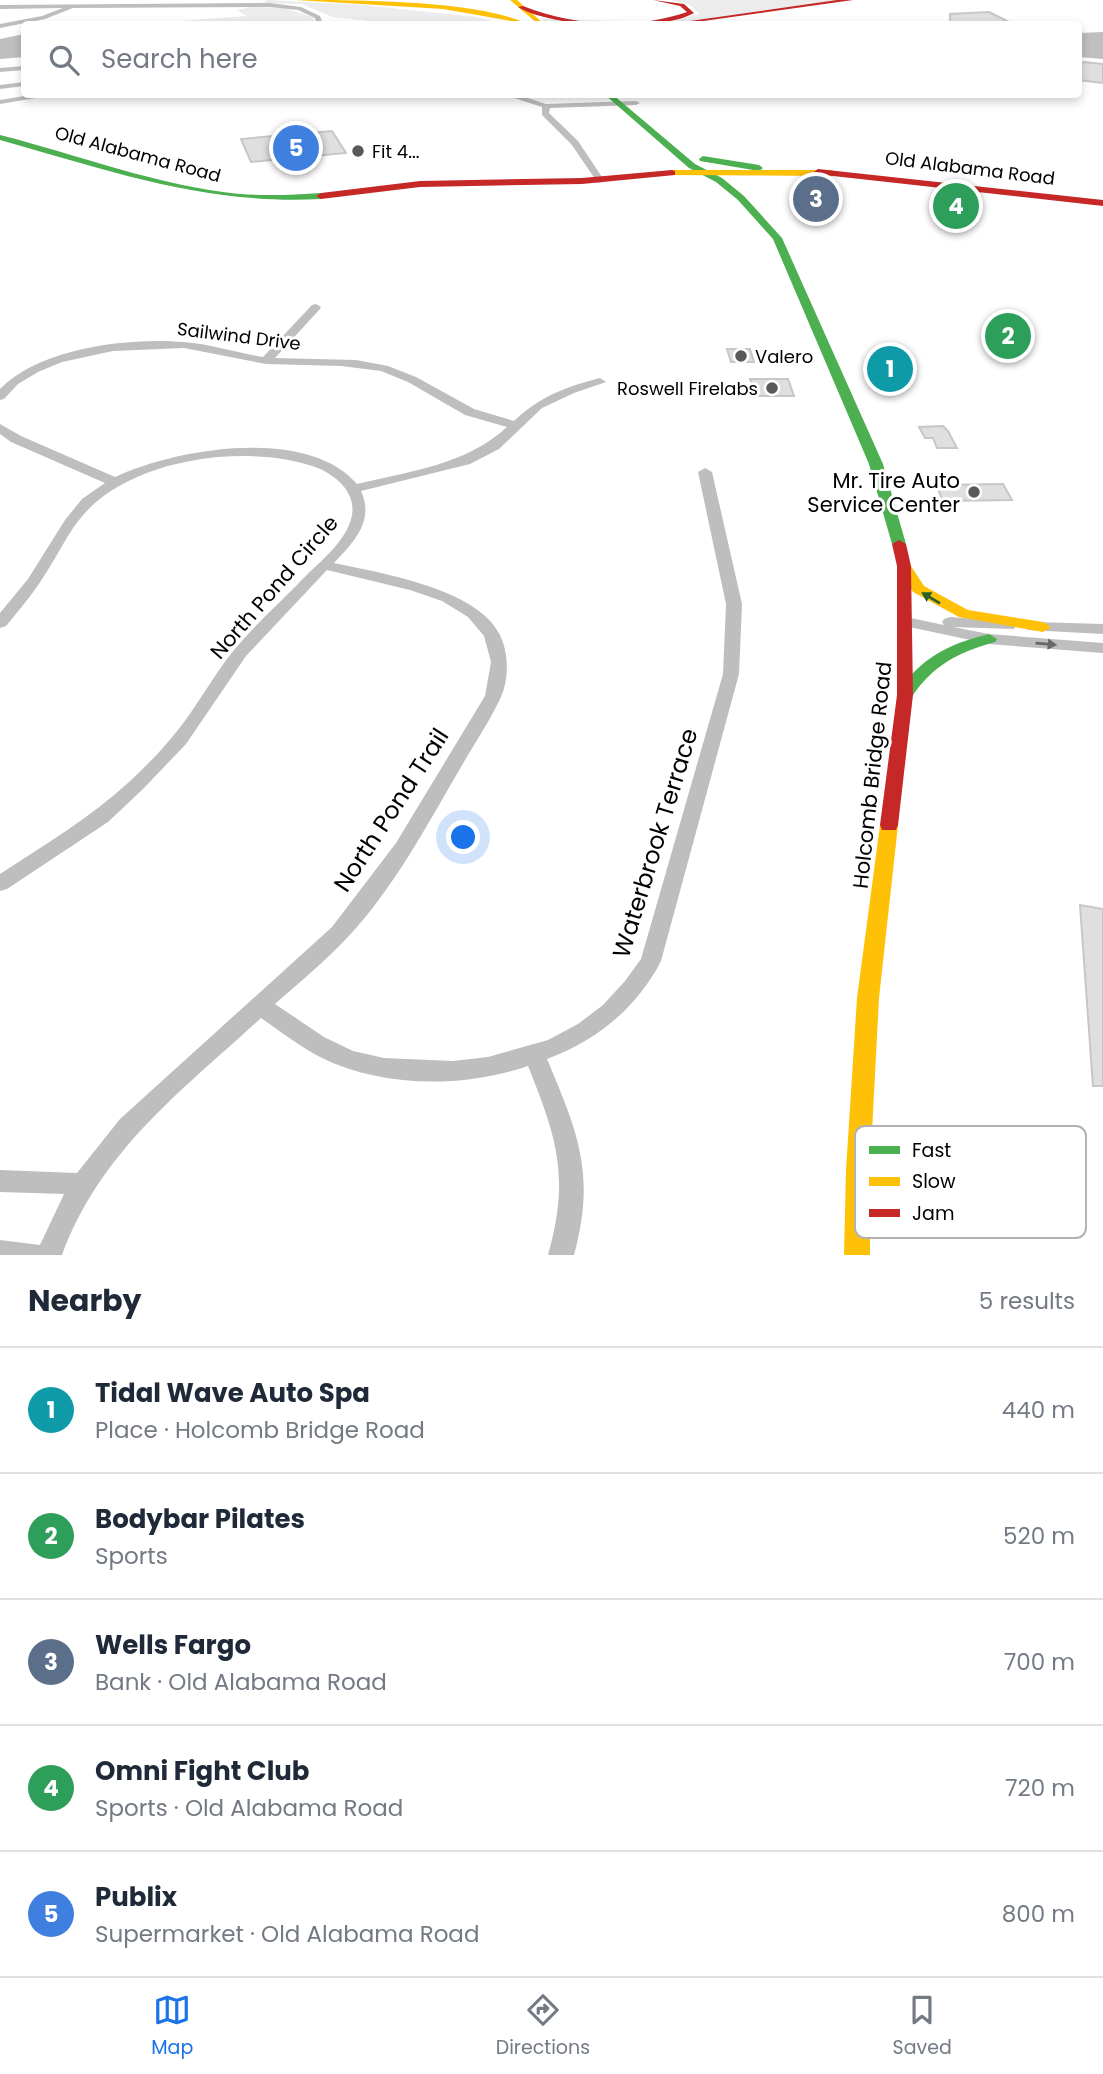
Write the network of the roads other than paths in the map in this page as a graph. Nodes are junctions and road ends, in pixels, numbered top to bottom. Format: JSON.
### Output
{"nodes":[{"id":1,"x":299,"y":0,"type":"edge"},
{"id":2,"x":656,"y":0,"type":"edge"},
{"id":3,"x":850,"y":0,"type":"edge"},
{"id":4,"x":510,"y":3,"type":"edge"},
{"id":5,"x":75,"y":4,"type":"junction"},
{"id":6,"x":0,"y":7,"type":"edge"},
{"id":7,"x":24,"y":21,"type":"edge"},
{"id":8,"x":319,"y":21,"type":"edge"},
{"id":9,"x":517,"y":21,"type":"edge"},
{"id":10,"x":523,"y":21,"type":"edge"},
{"id":11,"x":531,"y":21,"type":"edge"},
{"id":12,"x":537,"y":21,"type":"edge"},
{"id":13,"x":712,"y":21,"type":"edge"},
{"id":14,"x":21,"y":22,"type":"edge"},
{"id":15,"x":0,"y":26,"type":"edge"},
{"id":16,"x":21,"y":68,"type":"edge"},
{"id":17,"x":0,"y":70,"type":"edge"},
{"id":18,"x":21,"y":84,"type":"edge"},
{"id":19,"x":0,"y":87,"type":"edge"},
{"id":20,"x":28,"y":98,"type":"edge"},
{"id":21,"x":523,"y":98,"type":"edge"},
{"id":22,"x":530,"y":98,"type":"edge"},
{"id":23,"x":622,"y":99,"type":"edge"},
{"id":24,"x":0,"y":102,"type":"edge"},
{"id":25,"x":549,"y":104,"type":"junction"},
{"id":26,"x":0,"y":137,"type":"edge"},
{"id":27,"x":757,"y":169,"type":"junction"},
{"id":28,"x":709,"y":171,"type":"junction"},
{"id":29,"x":598,"y":177,"type":"junction"},
{"id":30,"x":1044,"y":196,"type":"junction"},
{"id":31,"x":1103,"y":203,"type":"edge"},
{"id":32,"x":1103,"y":214,"type":"edge"},
{"id":33,"x":316,"y":307,"type":"dead end"},
{"id":34,"x":266,"y":360,"type":"junction"},
{"id":35,"x":600,"y":382,"type":"dead end"},
{"id":36,"x":0,"y":396,"type":"edge"},
{"id":37,"x":515,"y":425,"type":"junction"},
{"id":38,"x":0,"y":428,"type":"edge"},
{"id":39,"x":705,"y":472,"type":"dead end"},
{"id":40,"x":115,"y":482,"type":"junction"},
{"id":41,"x":355,"y":489,"type":"junction"},
{"id":42,"x":323,"y":565,"type":"junction"},
{"id":43,"x":904,"y":566,"type":"junction"},
{"id":44,"x":906,"y":622,"type":"junction"},
{"id":45,"x":0,"y":623,"type":"edge"},
{"id":46,"x":1043,"y":627,"type":"junction"},
{"id":47,"x":1103,"y":629,"type":"edge"},
{"id":48,"x":989,"y":639,"type":"junction"},
{"id":49,"x":1103,"y":648,"type":"edge"},
{"id":50,"x":905,"y":695,"type":"junction"},
{"id":51,"x":0,"y":884,"type":"edge"},
{"id":52,"x":261,"y":1006,"type":"junction"},
{"id":53,"x":534,"y":1054,"type":"junction"},
{"id":54,"x":860,"y":1126,"type":"edge"},
{"id":55,"x":0,"y":1181,"type":"edge"},
{"id":56,"x":81,"y":1184,"type":"junction"},
{"id":57,"x":0,"y":1252,"type":"edge"},
{"id":58,"x":34,"y":1255,"type":"edge"},
{"id":59,"x":49,"y":1255,"type":"edge"},
{"id":60,"x":561,"y":1255,"type":"edge"}],
"edges":[{"from":1,"to":9,"type":"main road"},
{"from":2,"to":4,"type":"main road"},
{"from":3,"to":13,"type":"main road"},
{"from":4,"to":10,"type":"main road"},
{"from":4,"to":11,"type":"main road"},
{"from":4,"to":12,"type":"main road"},
{"from":5,"to":6,"type":"street"},
{"from":5,"to":7,"type":"street"},
{"from":5,"to":8,"type":"street"},
{"from":14,"to":15,"type":"street"},
{"from":16,"to":17,"type":"street"},
{"from":18,"to":19,"type":"street"},
{"from":20,"to":24,"type":"street"},
{"from":21,"to":25,"type":"street"},
{"from":22,"to":25,"type":"street"},
{"from":23,"to":25,"type":"street"},
{"from":23,"to":28,"type":"main road","name":"Holcomb Bridge Road"},
{"from":25,"to":29,"type":"street"},
{"from":26,"to":29,"type":"main road","name":"Old Alabama Road"},
{"from":27,"to":28,"type":"main road","name":"Old Alabama Road"},
{"from":27,"to":28,"type":"main road"},
{"from":27,"to":30,"type":"main road","name":"Old Alabama Road"},
{"from":28,"to":29,"type":"main road","name":"Old Alabama Road"},
{"from":28,"to":43,"type":"main road","name":"Holcomb Bridge Road"},
{"from":30,"to":31,"type":"main road","name":"Old Alabama Road"},
{"from":30,"to":32,"type":"main road"},
{"from":33,"to":34,"type":"street"},
{"from":34,"to":36,"type":"street","name":"Sailwind Drive"},
{"from":34,"to":37,"type":"street","name":"Sailwind Drive"},
{"from":35,"to":37,"type":"street"},
{"from":37,"to":41,"type":"street"},
{"from":38,"to":40,"type":"street"},
{"from":39,"to":53,"type":"street","name":"Waterbrook Terrace"},
{"from":40,"to":41,"type":"street"},
{"from":40,"to":45,"type":"street"},
{"from":41,"to":42,"type":"street","name":"North Pond Circle"},
{"from":42,"to":51,"type":"street","name":"North Pond Circle"},
{"from":42,"to":52,"type":"street","name":"North Pond Trail"},
{"from":43,"to":44,"type":"main road","name":"Holcomb Bridge Road"},
{"from":46,"to":43,"type":"main road","one_way":true},
{"from":44,"to":46,"type":"street"},
{"from":44,"to":48,"type":"street"},
{"from":44,"to":50,"type":"main road","name":"Holcomb Bridge Road"},
{"from":46,"to":47,"type":"street"},
{"from":48,"to":49,"type":"street","one_way":true},
{"from":48,"to":50,"type":"main road"},
{"from":50,"to":54,"type":"main road","name":"Holcomb Bridge Road"},
{"from":52,"to":53,"type":"street","name":"Waterbrook Terrace"},
{"from":52,"to":56,"type":"street","name":"North Pond Trail"},
{"from":53,"to":60,"type":"street"},
{"from":55,"to":56,"type":"street"},
{"from":56,"to":59,"type":"street","name":"North Pond Trail"},
{"from":57,"to":58,"type":"street"}]}
